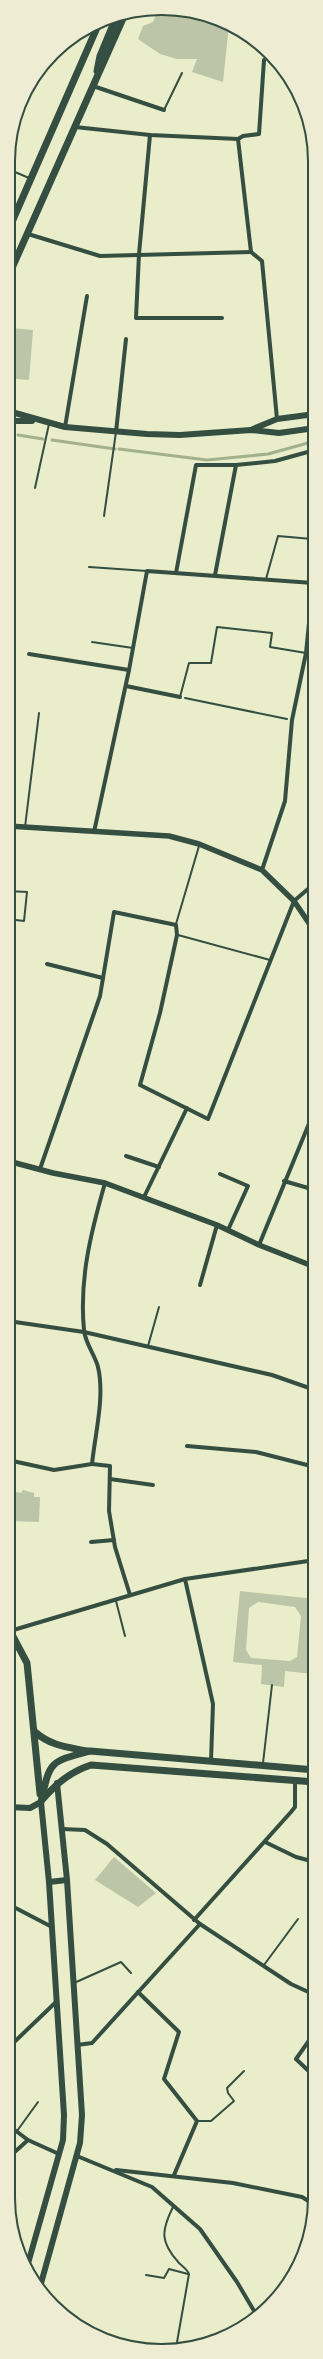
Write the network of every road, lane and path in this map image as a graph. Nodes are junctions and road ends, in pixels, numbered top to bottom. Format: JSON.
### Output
{"nodes":[{"id":1,"x":122,"y":21,"type":"edge"},
{"id":2,"x":114,"y":23,"type":"edge"},
{"id":3,"x":97,"y":30,"type":"edge"},
{"id":4,"x":264,"y":60,"type":"dead end"},
{"id":5,"x":182,"y":73,"type":"dead end"},
{"id":6,"x":94,"y":83,"type":"junction"},
{"id":7,"x":164,"y":110,"type":"joint"},
{"id":8,"x":75,"y":127,"type":"junction"},
{"id":9,"x":150,"y":135,"type":"junction"},
{"id":10,"x":238,"y":139,"type":"junction"},
{"id":11,"x":15,"y":171,"type":"edge"},
{"id":12,"x":31,"y":179,"type":"junction"},
{"id":13,"x":15,"y":215,"type":"edge"},
{"id":14,"x":28,"y":234,"type":"junction"},
{"id":15,"x":251,"y":252,"type":"junction"},
{"id":16,"x":138,"y":254,"type":"junction"},
{"id":17,"x":15,"y":262,"type":"edge"},
{"id":18,"x":87,"y":296,"type":"dead end"},
{"id":19,"x":222,"y":318,"type":"dead end"},
{"id":20,"x":126,"y":339,"type":"dead end"},
{"id":21,"x":15,"y":412,"type":"edge"},
{"id":22,"x":308,"y":415,"type":"edge"},
{"id":23,"x":277,"y":419,"type":"junction"},
{"id":24,"x":15,"y":421,"type":"edge"},
{"id":25,"x":38,"y":421,"type":"junction"},
{"id":26,"x":49,"y":424,"type":"junction"},
{"id":27,"x":65,"y":427,"type":"junction"},
{"id":28,"x":308,"y":429,"type":"edge"},
{"id":29,"x":251,"y":430,"type":"junction"},
{"id":30,"x":116,"y":432,"type":"junction"},
{"id":31,"x":308,"y":452,"type":"edge"},
{"id":32,"x":236,"y":465,"type":"junction"},
{"id":33,"x":36,"y":488,"type":"dead end"},
{"id":34,"x":104,"y":516,"type":"dead end"},
{"id":35,"x":308,"y":539,"type":"edge"},
{"id":36,"x":89,"y":567,"type":"dead end"},
{"id":37,"x":147,"y":571,"type":"junction"},
{"id":38,"x":176,"y":573,"type":"junction"},
{"id":39,"x":215,"y":575,"type":"junction"},
{"id":40,"x":266,"y":579,"type":"junction"},
{"id":41,"x":308,"y":582,"type":"edge"},
{"id":42,"x":308,"y":636,"type":"edge"},
{"id":43,"x":92,"y":642,"type":"dead end"},
{"id":44,"x":133,"y":648,"type":"junction"},
{"id":45,"x":306,"y":653,"type":"junction"},
{"id":46,"x":29,"y":654,"type":"dead end"},
{"id":47,"x":129,"y":670,"type":"junction"},
{"id":48,"x":126,"y":686,"type":"junction"},
{"id":49,"x":180,"y":697,"type":"junction"},
{"id":50,"x":39,"y":713,"type":"dead end"},
{"id":51,"x":292,"y":720,"type":"junction"},
{"id":52,"x":15,"y":827,"type":"edge"},
{"id":53,"x":24,"y":828,"type":"junction"},
{"id":54,"x":94,"y":832,"type":"junction"},
{"id":55,"x":199,"y":844,"type":"junction"},
{"id":56,"x":262,"y":870,"type":"junction"},
{"id":57,"x":308,"y":889,"type":"edge"},
{"id":58,"x":15,"y":891,"type":"edge"},
{"id":59,"x":294,"y":901,"type":"junction"},
{"id":60,"x":15,"y":919,"type":"edge"},
{"id":61,"x":308,"y":922,"type":"edge"},
{"id":62,"x":176,"y":925,"type":"junction"},
{"id":63,"x":177,"y":935,"type":"junction"},
{"id":64,"x":270,"y":960,"type":"junction"},
{"id":65,"x":47,"y":964,"type":"dead end"},
{"id":66,"x":103,"y":978,"type":"junction"},
{"id":67,"x":187,"y":1108,"type":"junction"},
{"id":68,"x":308,"y":1124,"type":"edge"},
{"id":69,"x":126,"y":1156,"type":"dead end"},
{"id":70,"x":15,"y":1163,"type":"edge"},
{"id":71,"x":159,"y":1167,"type":"junction"},
{"id":72,"x":40,"y":1169,"type":"junction"},
{"id":73,"x":220,"y":1174,"type":"dead end"},
{"id":74,"x":284,"y":1181,"type":"junction"},
{"id":75,"x":105,"y":1183,"type":"junction"},
{"id":76,"x":308,"y":1188,"type":"edge"},
{"id":77,"x":144,"y":1197,"type":"junction"},
{"id":78,"x":217,"y":1225,"type":"junction"},
{"id":79,"x":228,"y":1230,"type":"junction"},
{"id":80,"x":259,"y":1245,"type":"junction"},
{"id":81,"x":308,"y":1264,"type":"edge"},
{"id":82,"x":200,"y":1285,"type":"dead end"},
{"id":83,"x":159,"y":1307,"type":"dead end"},
{"id":84,"x":15,"y":1322,"type":"edge"},
{"id":85,"x":84,"y":1332,"type":"junction"},
{"id":86,"x":148,"y":1347,"type":"junction"},
{"id":87,"x":308,"y":1388,"type":"edge"},
{"id":88,"x":187,"y":1446,"type":"dead end"},
{"id":89,"x":15,"y":1461,"type":"edge"},
{"id":90,"x":92,"y":1464,"type":"junction"},
{"id":91,"x":308,"y":1465,"type":"edge"},
{"id":92,"x":110,"y":1479,"type":"junction"},
{"id":93,"x":153,"y":1485,"type":"dead end"},
{"id":94,"x":114,"y":1540,"type":"junction"},
{"id":95,"x":91,"y":1542,"type":"dead end"},
{"id":96,"x":308,"y":1561,"type":"edge"},
{"id":97,"x":185,"y":1579,"type":"junction"},
{"id":98,"x":130,"y":1595,"type":"junction"},
{"id":99,"x":116,"y":1600,"type":"junction"},
{"id":100,"x":15,"y":1627,"type":"edge"},
{"id":101,"x":125,"y":1636,"type":"dead end"},
{"id":102,"x":15,"y":1640,"type":"edge"},
{"id":103,"x":272,"y":1685,"type":"dead end"},
{"id":104,"x":35,"y":1732,"type":"junction"},
{"id":105,"x":90,"y":1751,"type":"junction"},
{"id":106,"x":211,"y":1761,"type":"junction"},
{"id":107,"x":38,"y":1762,"type":"junction"},
{"id":108,"x":262,"y":1766,"type":"junction"},
{"id":109,"x":308,"y":1770,"type":"edge"},
{"id":110,"x":48,"y":1771,"type":"junction"},
{"id":111,"x":295,"y":1781,"type":"junction"},
{"id":112,"x":308,"y":1782,"type":"edge"},
{"id":113,"x":57,"y":1783,"type":"junction"},
{"id":114,"x":41,"y":1802,"type":"junction"},
{"id":115,"x":15,"y":1807,"type":"edge"},
{"id":116,"x":62,"y":1829,"type":"junction"},
{"id":117,"x":265,"y":1842,"type":"junction"},
{"id":118,"x":308,"y":1860,"type":"edge"},
{"id":119,"x":66,"y":1880,"type":"junction"},
{"id":120,"x":49,"y":1882,"type":"junction"},
{"id":121,"x":15,"y":1908,"type":"edge"},
{"id":122,"x":298,"y":1918,"type":"dead end"},
{"id":123,"x":194,"y":1920,"type":"junction"},
{"id":124,"x":200,"y":1924,"type":"junction"},
{"id":125,"x":52,"y":1927,"type":"junction"},
{"id":126,"x":264,"y":1966,"type":"junction"},
{"id":127,"x":131,"y":1973,"type":"dead end"},
{"id":128,"x":73,"y":1984,"type":"junction"},
{"id":129,"x":138,"y":1992,"type":"junction"},
{"id":130,"x":308,"y":1992,"type":"edge"},
{"id":131,"x":56,"y":2002,"type":"junction"},
{"id":132,"x":15,"y":2041,"type":"edge"},
{"id":133,"x":308,"y":2042,"type":"edge"},
{"id":134,"x":77,"y":2045,"type":"junction"},
{"id":135,"x":308,"y":2070,"type":"edge"},
{"id":136,"x":244,"y":2071,"type":"dead end"},
{"id":137,"x":38,"y":2102,"type":"dead end"},
{"id":138,"x":197,"y":2121,"type":"junction"},
{"id":139,"x":17,"y":2132,"type":"joint"},
{"id":140,"x":28,"y":2140,"type":"junction"},
{"id":141,"x":15,"y":2152,"type":"edge"},
{"id":142,"x":59,"y":2154,"type":"junction"},
{"id":143,"x":77,"y":2156,"type":"junction"},
{"id":144,"x":111,"y":2170,"type":"junction"},
{"id":145,"x":174,"y":2175,"type":"junction"},
{"id":146,"x":308,"y":2201,"type":"edge"},
{"id":147,"x":174,"y":2206,"type":"junction"},
{"id":148,"x":29,"y":2260,"type":"edge"},
{"id":149,"x":189,"y":2274,"type":"junction"},
{"id":150,"x":146,"y":2275,"type":"dead end"},
{"id":151,"x":42,"y":2281,"type":"edge"},
{"id":152,"x":254,"y":2311,"type":"edge"},
{"id":153,"x":177,"y":2343,"type":"edge"}],
"edges":[{"from":1,"to":6,"type":"main road"},
{"from":2,"to":6,"type":"main road"},
{"from":3,"to":12,"type":"main road"},
{"from":4,"to":10,"type":"street"},
{"from":5,"to":7,"type":"lane"},
{"from":6,"to":7,"type":"street"},
{"from":6,"to":8,"type":"main road"},
{"from":8,"to":9,"type":"street"},
{"from":8,"to":14,"type":"main road"},
{"from":9,"to":10,"type":"street"},
{"from":9,"to":16,"type":"street"},
{"from":10,"to":15,"type":"street"},
{"from":11,"to":12,"type":"lane"},
{"from":12,"to":13,"type":"main road"},
{"from":14,"to":16,"type":"street"},
{"from":14,"to":17,"type":"main road"},
{"from":15,"to":16,"type":"street"},
{"from":15,"to":23,"type":"street"},
{"from":16,"to":19,"type":"street"},
{"from":18,"to":27,"type":"street"},
{"from":20,"to":30,"type":"street"},
{"from":21,"to":25,"type":"main road"},
{"from":22,"to":23,"type":"main road"},
{"from":23,"to":29,"type":"main road"},
{"from":24,"to":25,"type":"main road"},
{"from":25,"to":26,"type":"main road"},
{"from":26,"to":27,"type":"main road"},
{"from":26,"to":33,"type":"lane"},
{"from":27,"to":30,"type":"main road"},
{"from":28,"to":29,"type":"main road"},
{"from":29,"to":30,"type":"main road"},
{"from":30,"to":34,"type":"lane"},
{"from":31,"to":32,"type":"street"},
{"from":32,"to":38,"type":"street"},
{"from":32,"to":39,"type":"street"},
{"from":35,"to":40,"type":"lane"},
{"from":36,"to":37,"type":"lane"},
{"from":37,"to":38,"type":"street"},
{"from":37,"to":44,"type":"street"},
{"from":38,"to":39,"type":"street"},
{"from":39,"to":40,"type":"street"},
{"from":40,"to":41,"type":"street"},
{"from":42,"to":45,"type":"street"},
{"from":43,"to":44,"type":"lane"},
{"from":44,"to":47,"type":"street"},
{"from":45,"to":49,"type":"lane"},
{"from":45,"to":51,"type":"street"},
{"from":46,"to":47,"type":"street"},
{"from":47,"to":48,"type":"street"},
{"from":48,"to":49,"type":"street"},
{"from":48,"to":54,"type":"street"},
{"from":49,"to":51,"type":"path"},
{"from":50,"to":53,"type":"lane"},
{"from":51,"to":56,"type":"street"},
{"from":52,"to":53,"type":"street"},
{"from":53,"to":54,"type":"street"},
{"from":54,"to":55,"type":"street"},
{"from":55,"to":56,"type":"street"},
{"from":55,"to":62,"type":"lane"},
{"from":56,"to":59,"type":"street"},
{"from":57,"to":59,"type":"street"},
{"from":58,"to":60,"type":"lane"},
{"from":59,"to":61,"type":"street"},
{"from":59,"to":64,"type":"street"},
{"from":62,"to":63,"type":"street"},
{"from":62,"to":66,"type":"street"},
{"from":63,"to":64,"type":"lane"},
{"from":63,"to":67,"type":"street"},
{"from":64,"to":67,"type":"street"},
{"from":65,"to":66,"type":"street"},
{"from":66,"to":72,"type":"street"},
{"from":67,"to":71,"type":"street"},
{"from":68,"to":74,"type":"street"},
{"from":69,"to":71,"type":"street"},
{"from":70,"to":72,"type":"street"},
{"from":71,"to":77,"type":"street"},
{"from":72,"to":75,"type":"street"},
{"from":73,"to":79,"type":"street"},
{"from":74,"to":76,"type":"street"},
{"from":74,"to":80,"type":"street"},
{"from":75,"to":77,"type":"street"},
{"from":75,"to":85,"type":"street"},
{"from":77,"to":78,"type":"street"},
{"from":78,"to":79,"type":"street"},
{"from":78,"to":82,"type":"street"},
{"from":79,"to":80,"type":"street"},
{"from":80,"to":81,"type":"street"},
{"from":83,"to":86,"type":"lane"},
{"from":84,"to":85,"type":"street"},
{"from":85,"to":86,"type":"street"},
{"from":85,"to":90,"type":"street"},
{"from":86,"to":87,"type":"street"},
{"from":88,"to":91,"type":"street"},
{"from":89,"to":90,"type":"street"},
{"from":90,"to":92,"type":"street"},
{"from":92,"to":93,"type":"street"},
{"from":92,"to":94,"type":"street"},
{"from":94,"to":95,"type":"street"},
{"from":94,"to":98,"type":"street"},
{"from":96,"to":97,"type":"street"},
{"from":97,"to":98,"type":"street"},
{"from":97,"to":106,"type":"street"},
{"from":98,"to":99,"type":"street"},
{"from":99,"to":100,"type":"street"},
{"from":99,"to":101,"type":"lane"},
{"from":102,"to":104,"type":"main road"},
{"from":103,"to":108,"type":"lane"},
{"from":104,"to":105,"type":"main road"},
{"from":104,"to":107,"type":"main road"},
{"from":105,"to":106,"type":"main road"},
{"from":105,"to":110,"type":"main road"},
{"from":106,"to":108,"type":"main road"},
{"from":107,"to":110,"type":"main road"},
{"from":107,"to":114,"type":"main road"},
{"from":108,"to":109,"type":"main road"},
{"from":110,"to":113,"type":"main road"},
{"from":110,"to":114,"type":"main road"},
{"from":111,"to":112,"type":"main road"},
{"from":111,"to":113,"type":"main road"},
{"from":111,"to":117,"type":"street"},
{"from":113,"to":114,"type":"main road"},
{"from":113,"to":116,"type":"main road"},
{"from":114,"to":115,"type":"main road"},
{"from":114,"to":120,"type":"main road"},
{"from":116,"to":119,"type":"main road"},
{"from":116,"to":123,"type":"street"},
{"from":117,"to":118,"type":"street"},
{"from":117,"to":123,"type":"street"},
{"from":119,"to":120,"type":"main road"},
{"from":119,"to":128,"type":"main road"},
{"from":120,"to":125,"type":"main road"},
{"from":121,"to":125,"type":"street"},
{"from":122,"to":126,"type":"lane"},
{"from":123,"to":124,"type":"street"},
{"from":124,"to":126,"type":"street"},
{"from":124,"to":129,"type":"street"},
{"from":125,"to":131,"type":"main road"},
{"from":126,"to":130,"type":"street"},
{"from":127,"to":128,"type":"lane"},
{"from":128,"to":134,"type":"main road"},
{"from":129,"to":134,"type":"street"},
{"from":129,"to":138,"type":"street"},
{"from":131,"to":132,"type":"street"},
{"from":131,"to":142,"type":"main road"},
{"from":133,"to":135,"type":"street"},
{"from":134,"to":143,"type":"main road"},
{"from":136,"to":138,"type":"lane"},
{"from":137,"to":139,"type":"lane"},
{"from":138,"to":145,"type":"street"},
{"from":139,"to":140,"type":"street"},
{"from":140,"to":141,"type":"street"},
{"from":140,"to":142,"type":"street"},
{"from":142,"to":148,"type":"main road"},
{"from":143,"to":144,"type":"street"},
{"from":143,"to":151,"type":"main road"},
{"from":144,"to":145,"type":"street"},
{"from":144,"to":147,"type":"street"},
{"from":145,"to":146,"type":"street"},
{"from":147,"to":149,"type":"lane"},
{"from":147,"to":152,"type":"street"},
{"from":149,"to":150,"type":"lane"},
{"from":149,"to":153,"type":"lane"}]}
